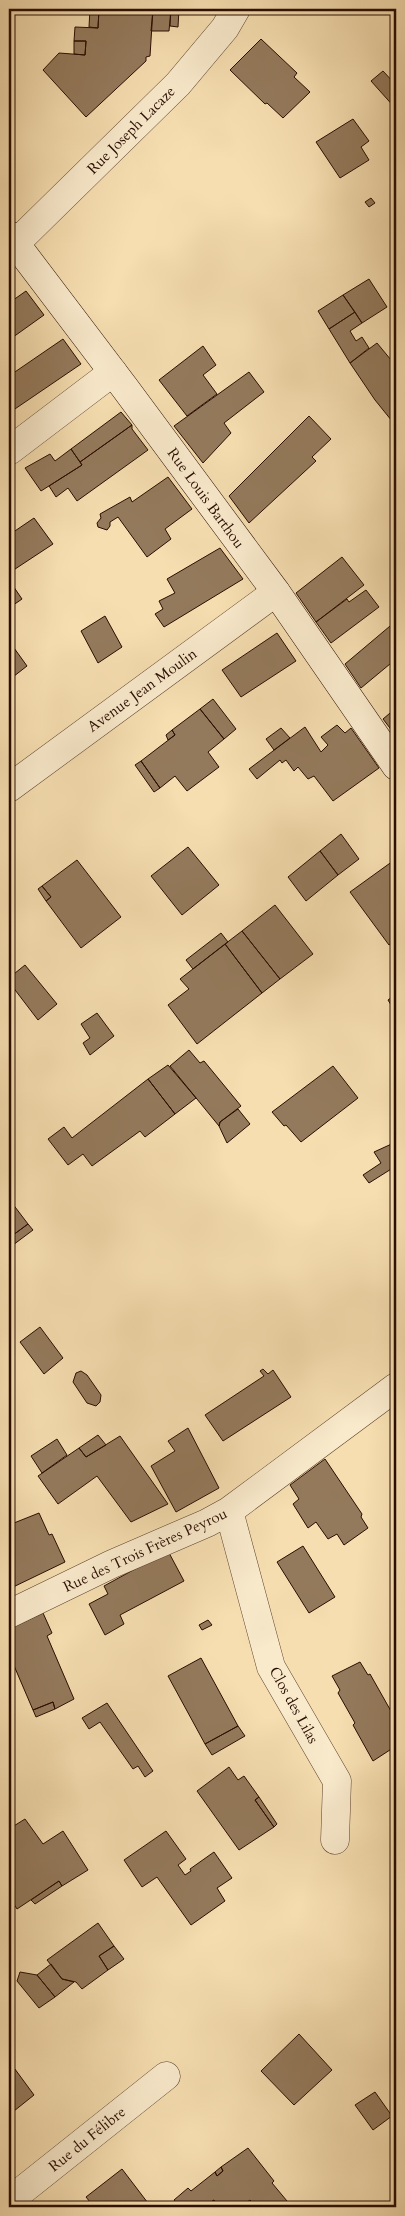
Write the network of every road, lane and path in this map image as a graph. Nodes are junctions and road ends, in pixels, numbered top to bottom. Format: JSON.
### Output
{"nodes":[{"id":1,"x":236,"y":9,"type":"edge"},
{"id":2,"x":12,"y":239,"type":"edge"},
{"id":3,"x":113,"y":372,"type":"junction"},
{"id":4,"x":9,"y":451,"type":"edge"},
{"id":5,"x":276,"y":592,"type":"junction"},
{"id":6,"x":396,"y":766,"type":"edge"},
{"id":7,"x":9,"y":788,"type":"edge"},
{"id":8,"x":396,"y":1387,"type":"edge"},
{"id":9,"x":229,"y":1511,"type":"junction"},
{"id":10,"x":9,"y":1614,"type":"edge"},
{"id":11,"x":335,"y":1840,"type":"dead end"},
{"id":12,"x":166,"y":2076,"type":"dead end"},
{"id":13,"x":9,"y":2201,"type":"edge"}],
"edges":[{"from":1,"to":2,"type":"street","name":"Rue Joseph Lacaze"},
{"from":2,"to":3,"type":"street","name":"Rue Louis Barthou"},
{"from":3,"to":4,"type":"street"},
{"from":3,"to":5,"type":"street","name":"Rue Louis Barthou"},
{"from":5,"to":6,"type":"street","name":"Rue Louis Barthou"},
{"from":5,"to":7,"type":"street","name":"Avenue Jean Moulin"},
{"from":8,"to":9,"type":"street","name":"Rue des Trois Frères Peyrou"},
{"from":9,"to":10,"type":"street","name":"Rue des Trois Frères Peyrou"},
{"from":9,"to":11,"type":"street","name":"Clos des Lilas"},
{"from":12,"to":13,"type":"street","name":"Rue du Félibre"}]}
